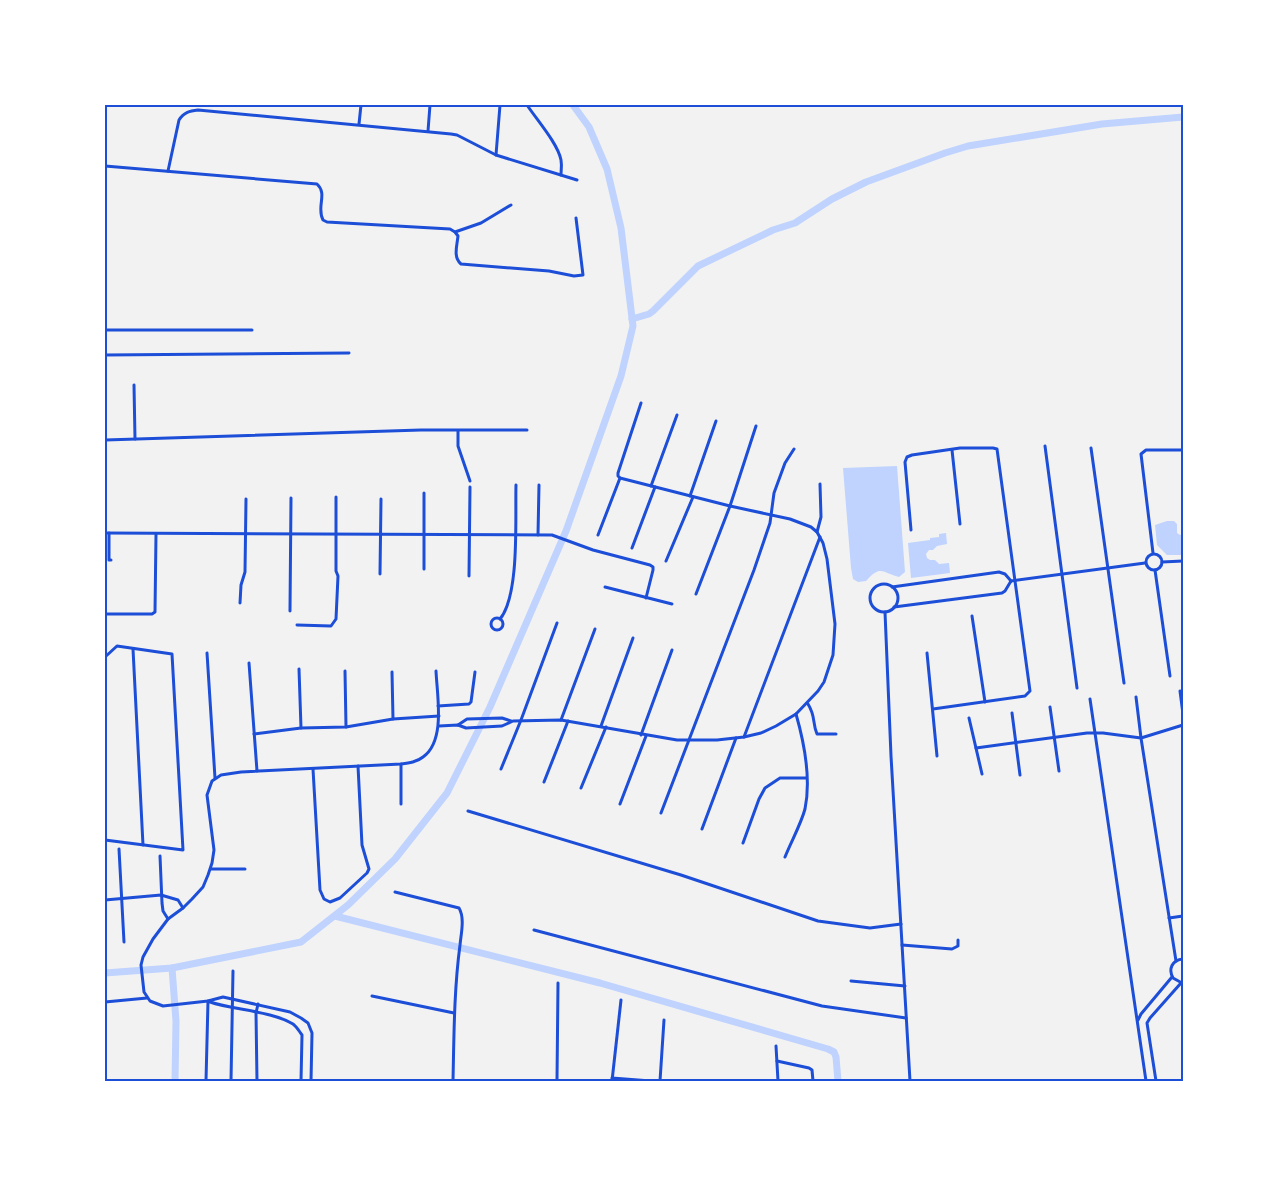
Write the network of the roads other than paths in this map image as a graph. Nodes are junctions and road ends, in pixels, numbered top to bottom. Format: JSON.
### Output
{"nodes":[{"id":1,"x":361,"y":105,"type":"edge"},
{"id":2,"x":430,"y":105,"type":"edge"},
{"id":3,"x":500,"y":105,"type":"edge"},
{"id":4,"x":527,"y":105,"type":"edge"},
{"id":5,"x":359,"y":124,"type":"junction"},
{"id":6,"x":428,"y":131,"type":"junction"},
{"id":7,"x":496,"y":155,"type":"junction"},
{"id":8,"x":105,"y":166,"type":"edge"},
{"id":9,"x":168,"y":171,"type":"junction"},
{"id":10,"x":561,"y":176,"type":"junction"},
{"id":11,"x":577,"y":180,"type":"dead end"},
{"id":12,"x":512,"y":205,"type":"dead end"},
{"id":13,"x":576,"y":218,"type":"dead end"},
{"id":14,"x":455,"y":232,"type":"junction"},
{"id":15,"x":105,"y":330,"type":"edge"},
{"id":16,"x":252,"y":330,"type":"dead end"},
{"id":17,"x":349,"y":353,"type":"dead end"},
{"id":18,"x":105,"y":356,"type":"edge"},
{"id":19,"x":134,"y":385,"type":"dead end"},
{"id":20,"x":641,"y":403,"type":"dead end"},
{"id":21,"x":677,"y":415,"type":"dead end"},
{"id":22,"x":716,"y":421,"type":"dead end"},
{"id":23,"x":756,"y":426,"type":"dead end"},
{"id":24,"x":527,"y":430,"type":"dead end"},
{"id":25,"x":458,"y":431,"type":"junction"},
{"id":26,"x":135,"y":439,"type":"junction"},
{"id":27,"x":105,"y":440,"type":"edge"},
{"id":28,"x":1045,"y":446,"type":"dead end"},
{"id":29,"x":1091,"y":448,"type":"dead end"},
{"id":30,"x":794,"y":449,"type":"dead end"},
{"id":31,"x":952,"y":450,"type":"junction"},
{"id":32,"x":1183,"y":450,"type":"edge"},
{"id":33,"x":620,"y":478,"type":"junction"},
{"id":34,"x":470,"y":480,"type":"dead end"},
{"id":35,"x":820,"y":484,"type":"dead end"},
{"id":36,"x":516,"y":485,"type":"dead end"},
{"id":37,"x":539,"y":485,"type":"dead end"},
{"id":38,"x":470,"y":487,"type":"dead end"},
{"id":39,"x":653,"y":487,"type":"junction"},
{"id":40,"x":424,"y":493,"type":"dead end"},
{"id":41,"x":691,"y":496,"type":"junction"},
{"id":42,"x":336,"y":497,"type":"dead end"},
{"id":43,"x":291,"y":498,"type":"dead end"},
{"id":44,"x":246,"y":499,"type":"dead end"},
{"id":45,"x":381,"y":499,"type":"dead end"},
{"id":46,"x":730,"y":506,"type":"junction"},
{"id":47,"x":771,"y":515,"type":"junction"},
{"id":48,"x":960,"y":524,"type":"dead end"},
{"id":49,"x":911,"y":530,"type":"dead end"},
{"id":50,"x":817,"y":532,"type":"junction"},
{"id":51,"x":107,"y":533,"type":"edge"},
{"id":52,"x":156,"y":534,"type":"junction"},
{"id":53,"x":246,"y":534,"type":"junction"},
{"id":54,"x":291,"y":534,"type":"junction"},
{"id":55,"x":336,"y":534,"type":"junction"},
{"id":56,"x":381,"y":535,"type":"junction"},
{"id":57,"x":424,"y":535,"type":"junction"},
{"id":58,"x":470,"y":535,"type":"junction"},
{"id":59,"x":515,"y":535,"type":"junction"},
{"id":60,"x":538,"y":535,"type":"junction"},
{"id":61,"x":598,"y":535,"type":"dead end"},
{"id":62,"x":820,"y":537,"type":"junction"},
{"id":63,"x":632,"y":548,"type":"dead end"},
{"id":64,"x":1153,"y":554,"type":"junction"},
{"id":65,"x":111,"y":560,"type":"dead end"},
{"id":66,"x":666,"y":561,"type":"dead end"},
{"id":67,"x":1183,"y":561,"type":"edge"},
{"id":68,"x":1162,"y":562,"type":"junction"},
{"id":69,"x":1145,"y":563,"type":"junction"},
{"id":70,"x":1108,"y":568,"type":"junction"},
{"id":71,"x":424,"y":569,"type":"dead end"},
{"id":72,"x":1155,"y":570,"type":"junction"},
{"id":73,"x":380,"y":574,"type":"dead end"},
{"id":74,"x":1062,"y":574,"type":"junction"},
{"id":75,"x":469,"y":576,"type":"dead end"},
{"id":76,"x":1013,"y":580,"type":"junction"},
{"id":77,"x":605,"y":587,"type":"dead end"},
{"id":78,"x":892,"y":587,"type":"junction"},
{"id":79,"x":696,"y":594,"type":"dead end"},
{"id":80,"x":646,"y":598,"type":"junction"},
{"id":81,"x":240,"y":603,"type":"dead end"},
{"id":82,"x":672,"y":604,"type":"dead end"},
{"id":83,"x":894,"y":607,"type":"junction"},
{"id":84,"x":290,"y":611,"type":"dead end"},
{"id":85,"x":885,"y":612,"type":"junction"},
{"id":86,"x":106,"y":614,"type":"edge"},
{"id":87,"x":972,"y":616,"type":"dead end"},
{"id":88,"x":500,"y":619,"type":"junction"},
{"id":89,"x":557,"y":623,"type":"dead end"},
{"id":90,"x":297,"y":625,"type":"dead end"},
{"id":91,"x":595,"y":628,"type":"dead end"},
{"id":92,"x":633,"y":638,"type":"dead end"},
{"id":93,"x":133,"y":648,"type":"junction"},
{"id":94,"x":672,"y":650,"type":"dead end"},
{"id":95,"x":207,"y":653,"type":"dead end"},
{"id":96,"x":927,"y":653,"type":"dead end"},
{"id":97,"x":105,"y":657,"type":"edge"},
{"id":98,"x":249,"y":663,"type":"dead end"},
{"id":99,"x":299,"y":669,"type":"dead end"},
{"id":100,"x":345,"y":671,"type":"dead end"},
{"id":101,"x":436,"y":671,"type":"dead end"},
{"id":102,"x":392,"y":672,"type":"dead end"},
{"id":103,"x":475,"y":672,"type":"dead end"},
{"id":104,"x":1170,"y":676,"type":"dead end"},
{"id":105,"x":1124,"y":683,"type":"dead end"},
{"id":106,"x":1077,"y":688,"type":"dead end"},
{"id":107,"x":1180,"y":691,"type":"dead end"},
{"id":108,"x":1136,"y":697,"type":"dead end"},
{"id":109,"x":1090,"y":699,"type":"dead end"},
{"id":110,"x":985,"y":702,"type":"junction"},
{"id":111,"x":808,"y":704,"type":"junction"},
{"id":112,"x":438,"y":706,"type":"junction"},
{"id":113,"x":1050,"y":707,"type":"dead end"},
{"id":114,"x":933,"y":710,"type":"junction"},
{"id":115,"x":1011,"y":713,"type":"dead end"},
{"id":116,"x":796,"y":714,"type":"junction"},
{"id":117,"x":1183,"y":714,"type":"edge"},
{"id":118,"x":439,"y":716,"type":"junction"},
{"id":119,"x":969,"y":718,"type":"dead end"},
{"id":120,"x":393,"y":720,"type":"junction"},
{"id":121,"x":521,"y":720,"type":"junction"},
{"id":122,"x":561,"y":720,"type":"junction"},
{"id":123,"x":513,"y":721,"type":"junction"},
{"id":124,"x":568,"y":721,"type":"junction"},
{"id":125,"x":458,"y":724,"type":"junction"},
{"id":126,"x":1183,"y":724,"type":"edge"},
{"id":127,"x":439,"y":726,"type":"junction"},
{"id":128,"x":600,"y":726,"type":"junction"},
{"id":129,"x":346,"y":727,"type":"junction"},
{"id":130,"x":606,"y":727,"type":"junction"},
{"id":131,"x":301,"y":728,"type":"junction"},
{"id":132,"x":1095,"y":733,"type":"junction"},
{"id":133,"x":255,"y":734,"type":"junction"},
{"id":134,"x":836,"y":734,"type":"dead end"},
{"id":135,"x":641,"y":735,"type":"junction"},
{"id":136,"x":646,"y":736,"type":"junction"},
{"id":137,"x":744,"y":737,"type":"junction"},
{"id":138,"x":736,"y":738,"type":"junction"},
{"id":139,"x":1054,"y":738,"type":"junction"},
{"id":140,"x":1141,"y":738,"type":"junction"},
{"id":141,"x":688,"y":741,"type":"junction"},
{"id":142,"x":1016,"y":743,"type":"junction"},
{"id":143,"x":976,"y":748,"type":"junction"},
{"id":144,"x":937,"y":756,"type":"dead end"},
{"id":145,"x":400,"y":764,"type":"junction"},
{"id":146,"x":358,"y":766,"type":"junction"},
{"id":147,"x":313,"y":769,"type":"junction"},
{"id":148,"x":501,"y":769,"type":"dead end"},
{"id":149,"x":258,"y":771,"type":"junction"},
{"id":150,"x":1059,"y":771,"type":"dead end"},
{"id":151,"x":982,"y":774,"type":"dead end"},
{"id":152,"x":1020,"y":775,"type":"dead end"},
{"id":153,"x":215,"y":778,"type":"junction"},
{"id":154,"x":806,"y":778,"type":"junction"},
{"id":155,"x":544,"y":782,"type":"dead end"},
{"id":156,"x":581,"y":788,"type":"dead end"},
{"id":157,"x":401,"y":804,"type":"dead end"},
{"id":158,"x":620,"y":804,"type":"dead end"},
{"id":159,"x":468,"y":811,"type":"dead end"},
{"id":160,"x":661,"y":813,"type":"dead end"},
{"id":161,"x":702,"y":830,"type":"dead end"},
{"id":162,"x":105,"y":840,"type":"edge"},
{"id":163,"x":743,"y":843,"type":"dead end"},
{"id":164,"x":143,"y":845,"type":"junction"},
{"id":165,"x":119,"y":849,"type":"dead end"},
{"id":166,"x":160,"y":856,"type":"dead end"},
{"id":167,"x":785,"y":857,"type":"dead end"},
{"id":168,"x":210,"y":869,"type":"junction"},
{"id":169,"x":245,"y":870,"type":"dead end"},
{"id":170,"x":395,"y":892,"type":"dead end"},
{"id":171,"x":161,"y":896,"type":"junction"},
{"id":172,"x":121,"y":899,"type":"junction"},
{"id":173,"x":105,"y":900,"type":"edge"},
{"id":174,"x":183,"y":908,"type":"junction"},
{"id":175,"x":1183,"y":916,"type":"edge"},
{"id":176,"x":1169,"y":918,"type":"junction"},
{"id":177,"x":168,"y":919,"type":"junction"},
{"id":178,"x":901,"y":924,"type":"junction"},
{"id":179,"x":534,"y":930,"type":"dead end"},
{"id":180,"x":958,"y":940,"type":"dead end"},
{"id":181,"x":124,"y":942,"type":"dead end"},
{"id":182,"x":902,"y":945,"type":"junction"},
{"id":183,"x":1183,"y":959,"type":"edge"},
{"id":184,"x":1176,"y":961,"type":"junction"},
{"id":185,"x":233,"y":971,"type":"dead end"},
{"id":186,"x":1172,"y":977,"type":"junction"},
{"id":187,"x":850,"y":981,"type":"dead end"},
{"id":188,"x":1182,"y":983,"type":"edge"},
{"id":189,"x":558,"y":984,"type":"dead end"},
{"id":190,"x":905,"y":986,"type":"junction"},
{"id":191,"x":372,"y":996,"type":"dead end"},
{"id":192,"x":223,"y":997,"type":"junction"},
{"id":193,"x":147,"y":998,"type":"junction"},
{"id":194,"x":233,"y":998,"type":"junction"},
{"id":195,"x":621,"y":1000,"type":"dead end"},
{"id":196,"x":208,"y":1001,"type":"junction"},
{"id":197,"x":105,"y":1002,"type":"edge"},
{"id":198,"x":258,"y":1004,"type":"junction"},
{"id":199,"x":222,"y":1006,"type":"junction"},
{"id":200,"x":233,"y":1007,"type":"junction"},
{"id":201,"x":256,"y":1013,"type":"junction"},
{"id":202,"x":454,"y":1013,"type":"junction"},
{"id":203,"x":906,"y":1018,"type":"junction"},
{"id":204,"x":664,"y":1020,"type":"dead end"},
{"id":205,"x":1137,"y":1022,"type":"junction"},
{"id":206,"x":1147,"y":1025,"type":"junction"},
{"id":207,"x":776,"y":1046,"type":"dead end"},
{"id":208,"x":312,"y":1052,"type":"junction"},
{"id":209,"x":302,"y":1053,"type":"junction"},
{"id":210,"x":777,"y":1061,"type":"junction"},
{"id":211,"x":612,"y":1080,"type":"edge"},
{"id":212,"x":206,"y":1081,"type":"edge"},
{"id":213,"x":231,"y":1081,"type":"edge"},
{"id":214,"x":256,"y":1081,"type":"edge"},
{"id":215,"x":301,"y":1081,"type":"edge"},
{"id":216,"x":311,"y":1081,"type":"edge"},
{"id":217,"x":453,"y":1081,"type":"edge"},
{"id":218,"x":557,"y":1081,"type":"edge"},
{"id":219,"x":651,"y":1081,"type":"edge"},
{"id":220,"x":660,"y":1081,"type":"edge"},
{"id":221,"x":778,"y":1081,"type":"edge"},
{"id":222,"x":813,"y":1081,"type":"edge"},
{"id":223,"x":910,"y":1081,"type":"edge"},
{"id":224,"x":1146,"y":1081,"type":"edge"},
{"id":225,"x":1156,"y":1081,"type":"edge"}],
"edges":[{"from":1,"to":5,"type":"street"},
{"from":2,"to":6,"type":"street"},
{"from":3,"to":7,"type":"street"},
{"from":4,"to":10,"type":"street"},
{"from":5,"to":6,"type":"street"},
{"from":5,"to":9,"type":"street"},
{"from":6,"to":7,"type":"street"},
{"from":7,"to":10,"type":"street"},
{"from":8,"to":9,"type":"street"},
{"from":9,"to":14,"type":"street"},
{"from":10,"to":11,"type":"street"},
{"from":12,"to":14,"type":"street"},
{"from":13,"to":14,"type":"street"},
{"from":15,"to":16,"type":"street"},
{"from":17,"to":18,"type":"street"},
{"from":19,"to":26,"type":"street"},
{"from":20,"to":33,"type":"street"},
{"from":21,"to":39,"type":"street"},
{"from":22,"to":41,"type":"street"},
{"from":23,"to":46,"type":"street"},
{"from":24,"to":25,"type":"street"},
{"from":25,"to":26,"type":"street"},
{"from":25,"to":34,"type":"street"},
{"from":26,"to":27,"type":"street"},
{"from":28,"to":74,"type":"street"},
{"from":29,"to":70,"type":"street"},
{"from":30,"to":47,"type":"street"},
{"from":31,"to":48,"type":"street"},
{"from":31,"to":49,"type":"street"},
{"from":31,"to":76,"type":"street"},
{"from":32,"to":64,"type":"street"},
{"from":33,"to":39,"type":"street"},
{"from":33,"to":61,"type":"street"},
{"from":35,"to":50,"type":"street"},
{"from":36,"to":59,"type":"street"},
{"from":37,"to":60,"type":"street"},
{"from":38,"to":58,"type":"street"},
{"from":39,"to":41,"type":"street"},
{"from":39,"to":63,"type":"street"},
{"from":40,"to":57,"type":"street"},
{"from":41,"to":46,"type":"street"},
{"from":41,"to":66,"type":"street"},
{"from":42,"to":55,"type":"street"},
{"from":43,"to":54,"type":"street"},
{"from":44,"to":53,"type":"street"},
{"from":45,"to":56,"type":"street"},
{"from":46,"to":47,"type":"street"},
{"from":46,"to":79,"type":"street"},
{"from":47,"to":50,"type":"street"},
{"from":47,"to":141,"type":"street"},
{"from":50,"to":62,"type":"street"},
{"from":51,"to":52,"type":"street"},
{"from":51,"to":65,"type":"street"},
{"from":52,"to":53,"type":"street"},
{"from":52,"to":86,"type":"street"},
{"from":53,"to":54,"type":"street"},
{"from":53,"to":81,"type":"street"},
{"from":54,"to":55,"type":"street"},
{"from":54,"to":84,"type":"street"},
{"from":55,"to":56,"type":"street"},
{"from":55,"to":90,"type":"street"},
{"from":56,"to":57,"type":"street"},
{"from":56,"to":73,"type":"street"},
{"from":57,"to":58,"type":"street"},
{"from":57,"to":71,"type":"street"},
{"from":58,"to":59,"type":"street"},
{"from":58,"to":75,"type":"street"},
{"from":59,"to":60,"type":"street"},
{"from":59,"to":88,"type":"street"},
{"from":60,"to":80,"type":"street"},
{"from":62,"to":111,"type":"street"},
{"from":62,"to":137,"type":"street"},
{"from":64,"to":68,"type":"street"},
{"from":64,"to":69,"type":"street"},
{"from":67,"to":68,"type":"street"},
{"from":68,"to":72,"type":"street"},
{"from":69,"to":70,"type":"street"},
{"from":69,"to":72,"type":"street"},
{"from":70,"to":74,"type":"street"},
{"from":70,"to":105,"type":"street"},
{"from":72,"to":104,"type":"street"},
{"from":74,"to":76,"type":"street"},
{"from":74,"to":106,"type":"street"},
{"from":76,"to":78,"type":"street"},
{"from":76,"to":83,"type":"street"},
{"from":76,"to":110,"type":"street"},
{"from":77,"to":80,"type":"street"},
{"from":78,"to":83,"type":"street"},
{"from":78,"to":85,"type":"street"},
{"from":80,"to":82,"type":"street"},
{"from":83,"to":85,"type":"street"},
{"from":85,"to":178,"type":"street"},
{"from":87,"to":110,"type":"street"},
{"from":88,"to":88,"type":"street"},
{"from":89,"to":121,"type":"street"},
{"from":91,"to":122,"type":"street"},
{"from":92,"to":128,"type":"street"},
{"from":93,"to":97,"type":"street"},
{"from":93,"to":164,"type":"street"},
{"from":93,"to":164,"type":"street"},
{"from":94,"to":135,"type":"street"},
{"from":95,"to":153,"type":"street"},
{"from":96,"to":114,"type":"street"},
{"from":98,"to":133,"type":"street"},
{"from":99,"to":131,"type":"street"},
{"from":100,"to":129,"type":"street"},
{"from":101,"to":112,"type":"street"},
{"from":102,"to":120,"type":"street"},
{"from":103,"to":112,"type":"street"},
{"from":107,"to":117,"type":"street"},
{"from":108,"to":140,"type":"street"},
{"from":109,"to":132,"type":"street"},
{"from":110,"to":114,"type":"street"},
{"from":111,"to":116,"type":"street"},
{"from":111,"to":134,"type":"street"},
{"from":112,"to":118,"type":"street"},
{"from":113,"to":139,"type":"street"},
{"from":114,"to":144,"type":"street"},
{"from":115,"to":142,"type":"street"},
{"from":116,"to":137,"type":"street"},
{"from":116,"to":154,"type":"street"},
{"from":118,"to":120,"type":"street"},
{"from":118,"to":127,"type":"street"},
{"from":119,"to":143,"type":"street"},
{"from":120,"to":129,"type":"street"},
{"from":121,"to":122,"type":"street"},
{"from":121,"to":123,"type":"street"},
{"from":121,"to":148,"type":"street"},
{"from":122,"to":124,"type":"street"},
{"from":123,"to":125,"type":"street"},
{"from":123,"to":125,"type":"street"},
{"from":124,"to":128,"type":"street"},
{"from":124,"to":155,"type":"street"},
{"from":125,"to":127,"type":"street"},
{"from":126,"to":140,"type":"street"},
{"from":127,"to":145,"type":"street"},
{"from":128,"to":130,"type":"street"},
{"from":129,"to":131,"type":"street"},
{"from":130,"to":135,"type":"street"},
{"from":130,"to":156,"type":"street"},
{"from":131,"to":133,"type":"street"},
{"from":132,"to":139,"type":"street"},
{"from":132,"to":140,"type":"street"},
{"from":132,"to":205,"type":"street"},
{"from":133,"to":149,"type":"street"},
{"from":135,"to":136,"type":"street"},
{"from":136,"to":141,"type":"street"},
{"from":136,"to":158,"type":"street"},
{"from":137,"to":138,"type":"street"},
{"from":138,"to":141,"type":"street"},
{"from":138,"to":161,"type":"street"},
{"from":139,"to":142,"type":"street"},
{"from":139,"to":150,"type":"street"},
{"from":140,"to":176,"type":"street"},
{"from":141,"to":160,"type":"street"},
{"from":142,"to":143,"type":"street"},
{"from":142,"to":152,"type":"street"},
{"from":143,"to":151,"type":"street"},
{"from":145,"to":146,"type":"street"},
{"from":145,"to":157,"type":"street"},
{"from":146,"to":147,"type":"street"},
{"from":146,"to":147,"type":"street"},
{"from":147,"to":149,"type":"street"},
{"from":149,"to":153,"type":"street"},
{"from":153,"to":168,"type":"street"},
{"from":154,"to":163,"type":"street"},
{"from":154,"to":167,"type":"street"},
{"from":159,"to":178,"type":"street"},
{"from":162,"to":164,"type":"street"},
{"from":165,"to":172,"type":"street"},
{"from":166,"to":171,"type":"street"},
{"from":168,"to":169,"type":"street"},
{"from":168,"to":174,"type":"street"},
{"from":170,"to":202,"type":"street"},
{"from":171,"to":172,"type":"street"},
{"from":171,"to":174,"type":"street"},
{"from":171,"to":177,"type":"street"},
{"from":172,"to":173,"type":"street"},
{"from":172,"to":181,"type":"street"},
{"from":174,"to":177,"type":"street"},
{"from":175,"to":176,"type":"street"},
{"from":176,"to":184,"type":"street"},
{"from":177,"to":193,"type":"street"},
{"from":178,"to":182,"type":"street"},
{"from":179,"to":203,"type":"street"},
{"from":180,"to":182,"type":"street"},
{"from":182,"to":190,"type":"street"},
{"from":183,"to":184,"type":"street"},
{"from":184,"to":186,"type":"street"},
{"from":185,"to":194,"type":"street"},
{"from":186,"to":188,"type":"street"},
{"from":186,"to":205,"type":"street"},
{"from":187,"to":190,"type":"street"},
{"from":188,"to":206,"type":"street"},
{"from":189,"to":218,"type":"street"},
{"from":190,"to":203,"type":"street"},
{"from":191,"to":202,"type":"street"},
{"from":192,"to":194,"type":"street"},
{"from":192,"to":196,"type":"street"},
{"from":192,"to":199,"type":"street"},
{"from":193,"to":196,"type":"street"},
{"from":193,"to":197,"type":"street"},
{"from":194,"to":198,"type":"street"},
{"from":194,"to":200,"type":"street"},
{"from":195,"to":211,"type":"street"},
{"from":196,"to":199,"type":"street"},
{"from":196,"to":212,"type":"street"},
{"from":198,"to":201,"type":"street"},
{"from":198,"to":208,"type":"street"},
{"from":199,"to":200,"type":"street"},
{"from":200,"to":201,"type":"street"},
{"from":200,"to":213,"type":"street"},
{"from":201,"to":209,"type":"street"},
{"from":201,"to":214,"type":"street"},
{"from":202,"to":217,"type":"street"},
{"from":203,"to":223,"type":"street"},
{"from":204,"to":220,"type":"street"},
{"from":205,"to":206,"type":"street"},
{"from":205,"to":224,"type":"street"},
{"from":206,"to":225,"type":"street"},
{"from":207,"to":210,"type":"street"},
{"from":208,"to":209,"type":"street"},
{"from":208,"to":216,"type":"street"},
{"from":209,"to":215,"type":"street"},
{"from":210,"to":221,"type":"street"},
{"from":210,"to":222,"type":"street"},
{"from":211,"to":219,"type":"street"}]}
